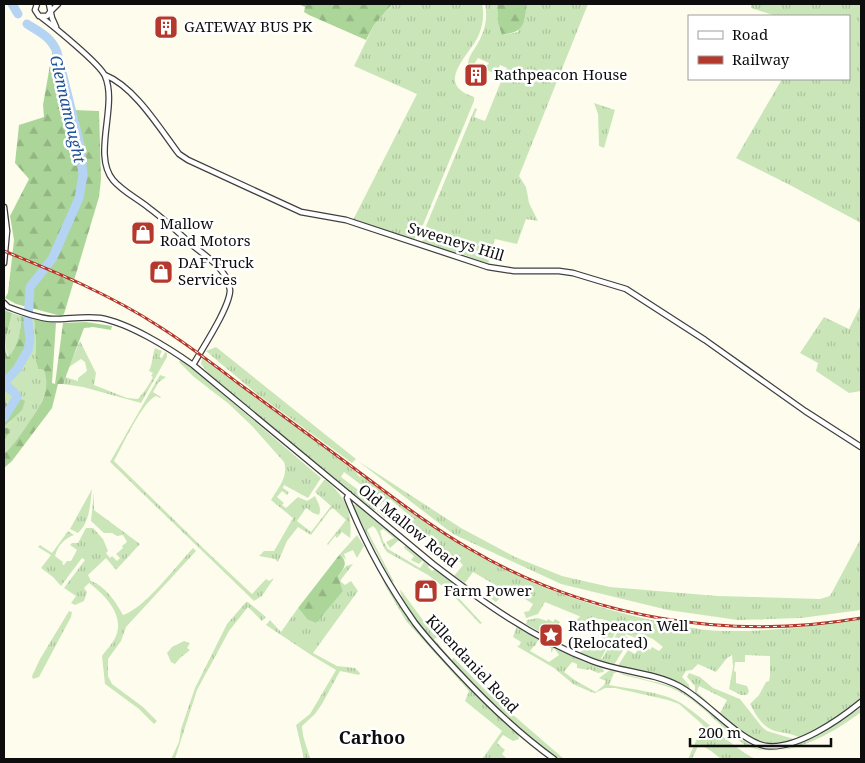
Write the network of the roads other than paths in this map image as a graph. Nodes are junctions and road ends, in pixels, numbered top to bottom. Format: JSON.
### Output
{"nodes":[{"id":1,"x":37,"y":4,"type":"edge"},
{"id":2,"x":49,"y":4,"type":"edge"},
{"id":3,"x":58,"y":4,"type":"edge"},
{"id":4,"x":50,"y":12,"type":"junction"},
{"id":5,"x":41,"y":17,"type":"junction"},
{"id":6,"x":57,"y":28,"type":"junction"},
{"id":7,"x":105,"y":75,"type":"junction"},
{"id":8,"x":4,"y":207,"type":"edge"},
{"id":9,"x":4,"y":263,"type":"edge"},
{"id":10,"x":4,"y":303,"type":"edge"},
{"id":11,"x":193,"y":364,"type":"junction"},
{"id":12,"x":861,"y":447,"type":"edge"},
{"id":13,"x":349,"y":494,"type":"junction"},
{"id":14,"x":861,"y":702,"type":"edge"},
{"id":15,"x":554,"y":759,"type":"edge"}],
"edges":[{"from":1,"to":5,"type":"street"},
{"from":2,"to":4,"type":"street"},
{"from":3,"to":4,"type":"street"},
{"from":4,"to":5,"type":"street"},
{"from":4,"to":6,"type":"street"},
{"from":5,"to":6,"type":"street"},
{"from":6,"to":7,"type":"street","name":"Sweeneys Hill"},
{"from":7,"to":11,"type":"street"},
{"from":7,"to":12,"type":"street","name":"Sweeneys Hill"},
{"from":8,"to":9,"type":"street"},
{"from":10,"to":11,"type":"street","name":"Old Mallow Road"},
{"from":11,"to":13,"type":"street","name":"Old Mallow Road"},
{"from":13,"to":14,"type":"street","name":"Old Mallow Road"},
{"from":13,"to":15,"type":"street","name":"Killendaniel Road"}]}
